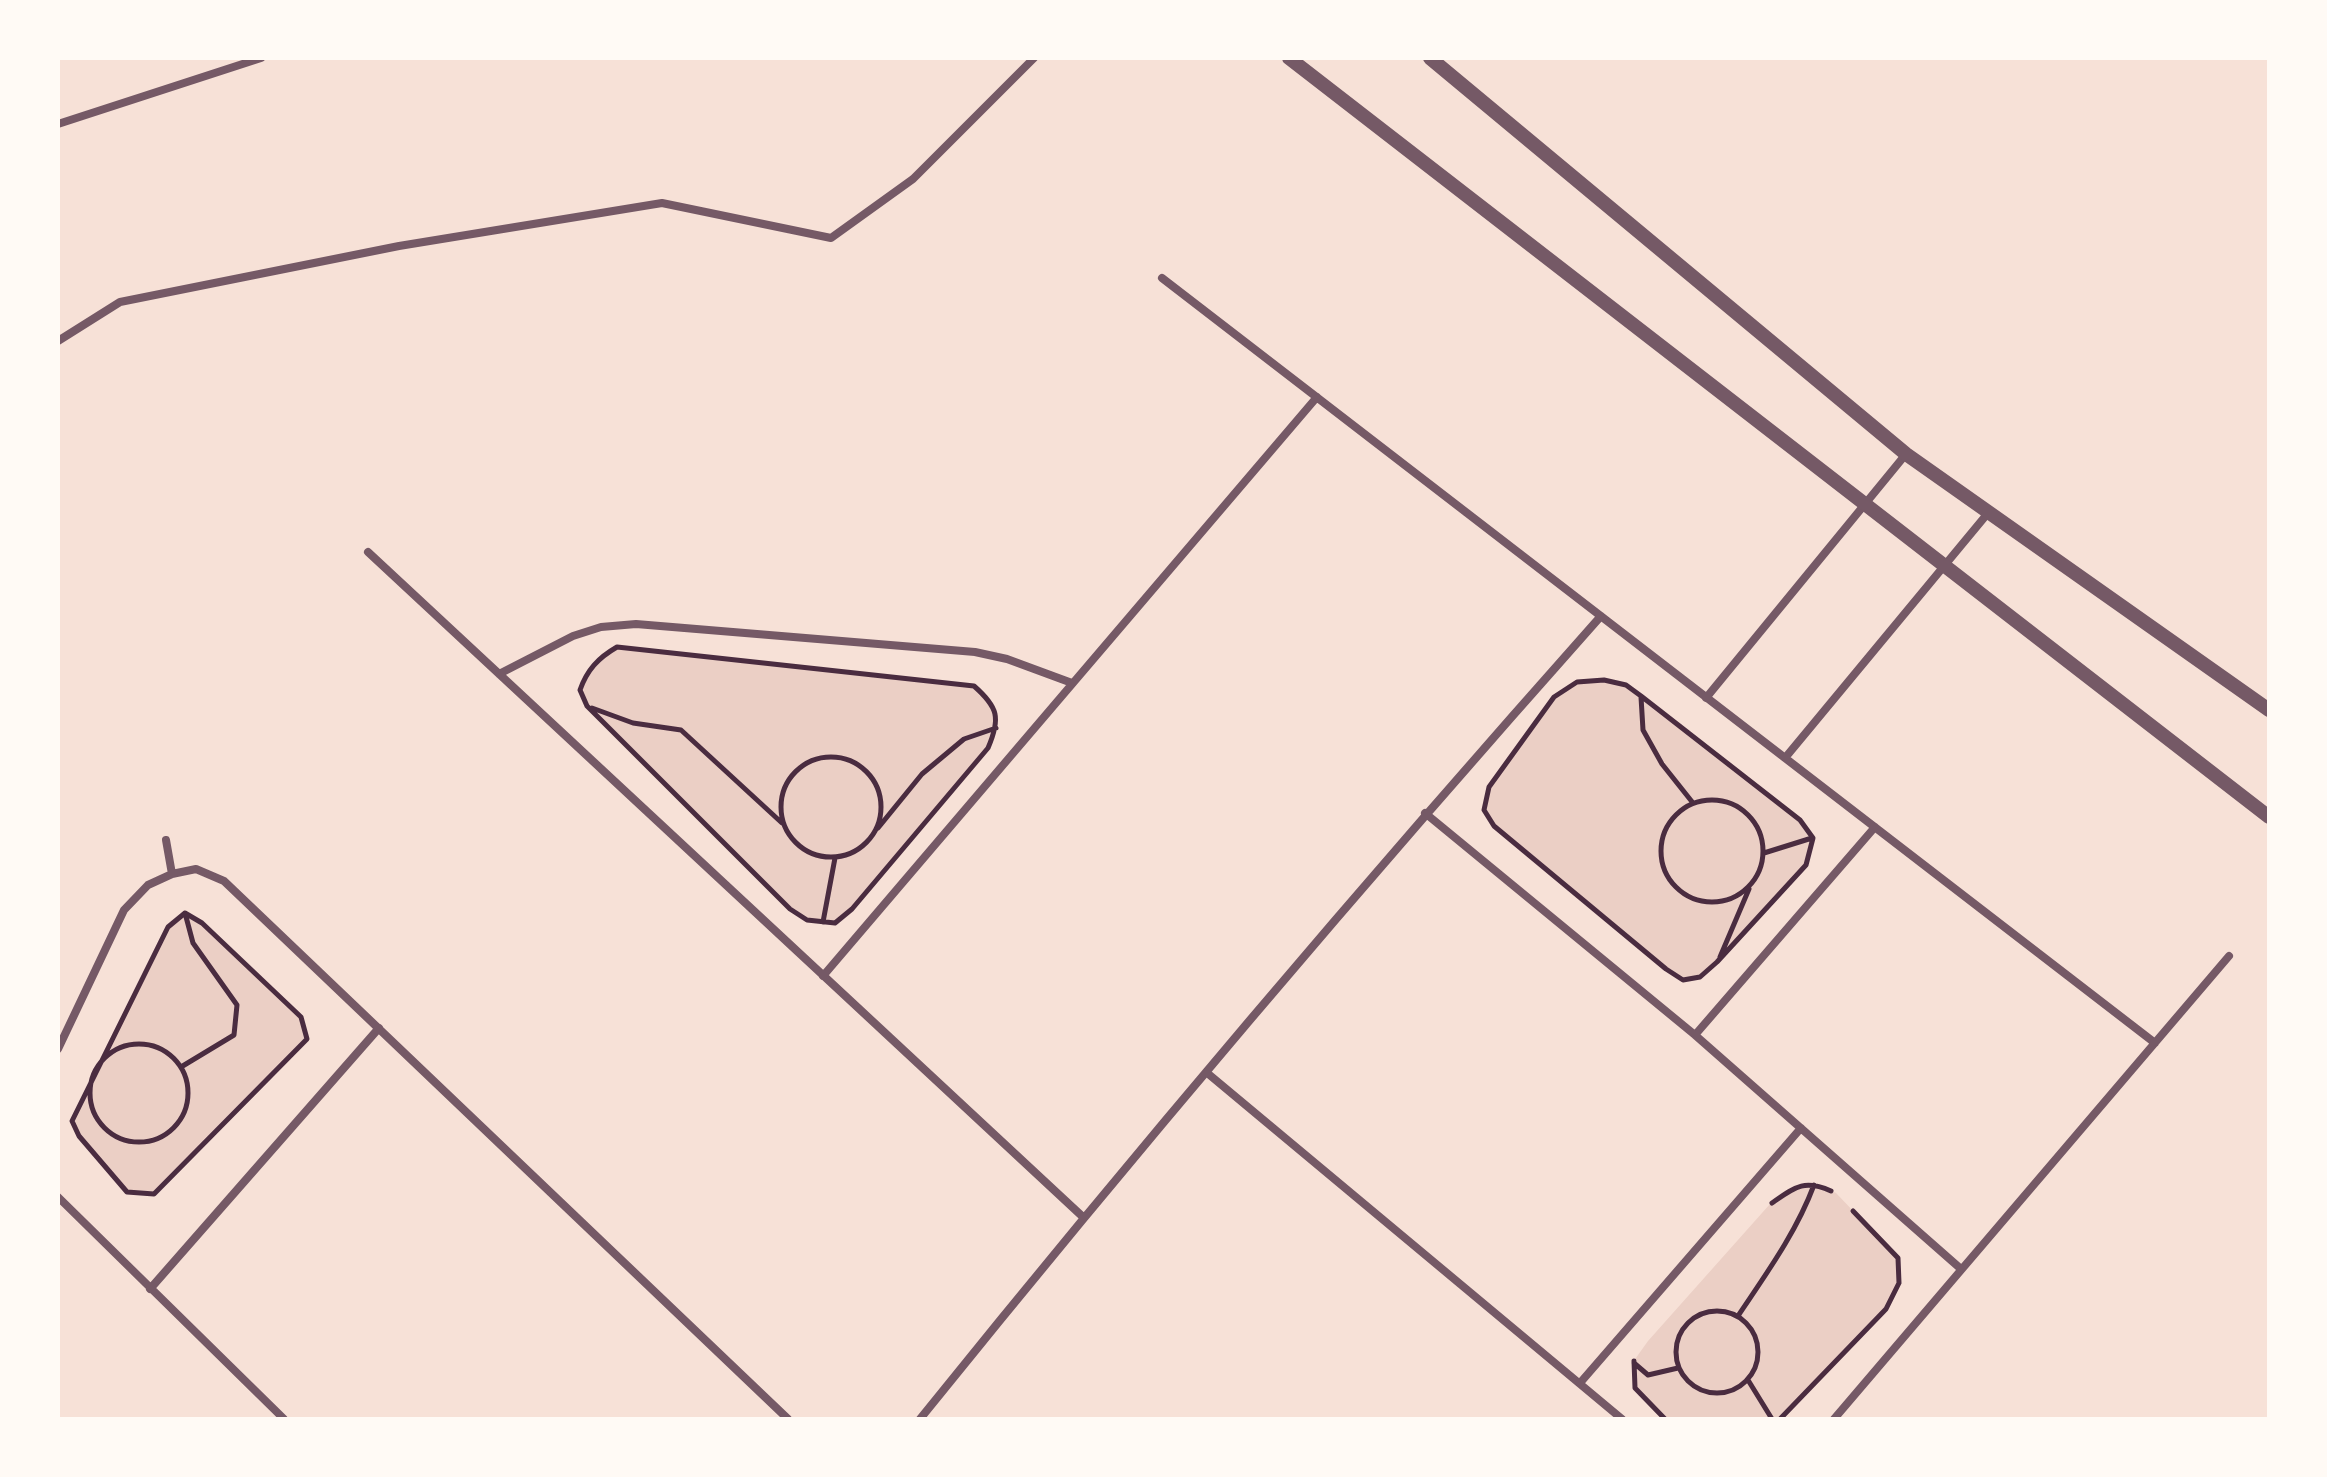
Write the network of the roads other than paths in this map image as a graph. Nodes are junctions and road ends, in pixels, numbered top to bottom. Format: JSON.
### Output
{"nodes":[{"id":1,"x":261,"y":58,"type":"edge"},
{"id":2,"x":1034,"y":58,"type":"edge"},
{"id":3,"x":1289,"y":58,"type":"edge"},
{"id":4,"x":1430,"y":58,"type":"edge"},
{"id":5,"x":58,"y":124,"type":"edge"},
{"id":6,"x":1162,"y":278,"type":"dead end"},
{"id":7,"x":58,"y":341,"type":"edge"},
{"id":8,"x":1317,"y":397,"type":"junction"},
{"id":9,"x":1906,"y":454,"type":"junction"},
{"id":10,"x":1865,"y":504,"type":"junction"},
{"id":11,"x":1988,"y":513,"type":"junction"},
{"id":12,"x":368,"y":552,"type":"dead end"},
{"id":13,"x":1944,"y":565,"type":"junction"},
{"id":14,"x":1601,"y":616,"type":"junction"},
{"id":15,"x":499,"y":674,"type":"junction"},
{"id":16,"x":1072,"y":683,"type":"junction"},
{"id":17,"x":1706,"y":698,"type":"junction"},
{"id":18,"x":2269,"y":710,"type":"edge"},
{"id":19,"x":1785,"y":758,"type":"junction"},
{"id":20,"x":1425,"y":813,"type":"junction"},
{"id":21,"x":2269,"y":817,"type":"edge"},
{"id":22,"x":1875,"y":827,"type":"junction"},
{"id":23,"x":166,"y":840,"type":"dead end"},
{"id":24,"x":172,"y":874,"type":"junction"},
{"id":25,"x":2229,"y":956,"type":"dead end"},
{"id":26,"x":823,"y":976,"type":"junction"},
{"id":27,"x":379,"y":1028,"type":"junction"},
{"id":28,"x":1695,"y":1035,"type":"junction"},
{"id":29,"x":2155,"y":1043,"type":"junction"},
{"id":30,"x":58,"y":1049,"type":"edge"},
{"id":31,"x":1206,"y":1072,"type":"junction"},
{"id":32,"x":1801,"y":1128,"type":"junction"},
{"id":33,"x":58,"y":1197,"type":"edge"},
{"id":34,"x":1083,"y":1217,"type":"junction"},
{"id":35,"x":1961,"y":1269,"type":"junction"},
{"id":36,"x":150,"y":1289,"type":"junction"},
{"id":37,"x":1580,"y":1383,"type":"junction"},
{"id":38,"x":284,"y":1419,"type":"edge"},
{"id":39,"x":788,"y":1419,"type":"edge"},
{"id":40,"x":920,"y":1419,"type":"edge"},
{"id":41,"x":1622,"y":1419,"type":"edge"},
{"id":42,"x":1834,"y":1419,"type":"edge"}],
"edges":[{"from":1,"to":5,"type":"street"},
{"from":2,"to":7,"type":"street"},
{"from":3,"to":10,"type":"street"},
{"from":4,"to":9,"type":"street"},
{"from":6,"to":8,"type":"street"},
{"from":8,"to":14,"type":"street"},
{"from":8,"to":16,"type":"street"},
{"from":9,"to":10,"type":"street"},
{"from":9,"to":11,"type":"street"},
{"from":10,"to":13,"type":"street"},
{"from":10,"to":17,"type":"street"},
{"from":11,"to":13,"type":"street"},
{"from":11,"to":18,"type":"street"},
{"from":12,"to":15,"type":"street"},
{"from":13,"to":19,"type":"street"},
{"from":13,"to":21,"type":"street"},
{"from":14,"to":17,"type":"street"},
{"from":14,"to":20,"type":"street"},
{"from":15,"to":16,"type":"street"},
{"from":15,"to":26,"type":"street"},
{"from":16,"to":26,"type":"street"},
{"from":17,"to":19,"type":"street"},
{"from":19,"to":22,"type":"street"},
{"from":20,"to":28,"type":"street"},
{"from":20,"to":31,"type":"street"},
{"from":22,"to":28,"type":"street"},
{"from":22,"to":29,"type":"street"},
{"from":23,"to":24,"type":"street"},
{"from":24,"to":27,"type":"street"},
{"from":24,"to":30,"type":"street"},
{"from":25,"to":29,"type":"street"},
{"from":26,"to":34,"type":"street"},
{"from":27,"to":36,"type":"street"},
{"from":27,"to":39,"type":"street"},
{"from":28,"to":32,"type":"street"},
{"from":29,"to":35,"type":"street"},
{"from":31,"to":34,"type":"street"},
{"from":31,"to":37,"type":"street"},
{"from":32,"to":35,"type":"street"},
{"from":32,"to":37,"type":"street"},
{"from":33,"to":36,"type":"street"},
{"from":34,"to":40,"type":"street"},
{"from":35,"to":42,"type":"street"},
{"from":36,"to":38,"type":"street"},
{"from":37,"to":41,"type":"street"}]}
